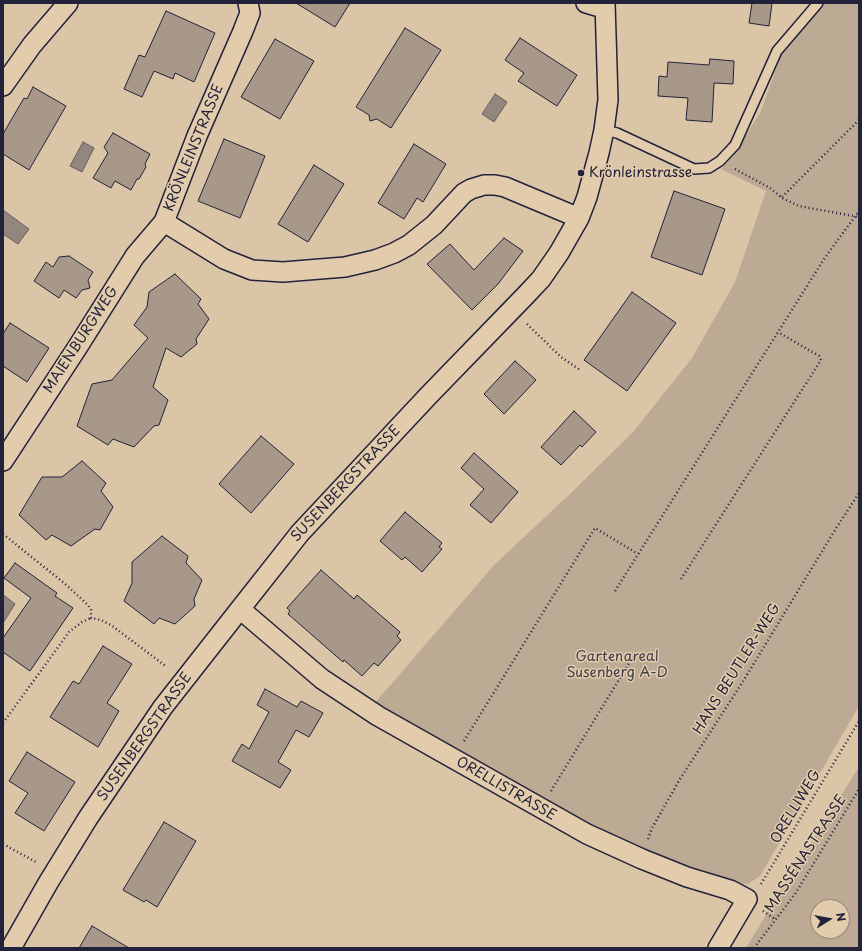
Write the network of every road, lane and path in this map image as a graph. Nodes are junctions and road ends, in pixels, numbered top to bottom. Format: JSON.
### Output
{"nodes":[{"id":1,"x":68,"y":3,"type":"edge"},
{"id":2,"x":248,"y":3,"type":"edge"},
{"id":3,"x":586,"y":3,"type":"edge"},
{"id":4,"x":818,"y":3,"type":"edge"},
{"id":5,"x":605,"y":5,"type":"edge"},
{"id":6,"x":3,"y":86,"type":"edge"},
{"id":7,"x":859,"y":120,"type":"edge"},
{"id":8,"x":604,"y":130,"type":"junction"},
{"id":9,"x":720,"y":161,"type":"junction"},
{"id":10,"x":782,"y":197,"type":"junction"},
{"id":11,"x":859,"y":211,"type":"edge"},
{"id":12,"x":854,"y":217,"type":"junction"},
{"id":13,"x":859,"y":217,"type":"edge"},
{"id":14,"x":579,"y":218,"type":"junction"},
{"id":15,"x":164,"y":222,"type":"junction"},
{"id":16,"x":525,"y":323,"type":"dead end"},
{"id":17,"x":778,"y":332,"type":"junction"},
{"id":18,"x":580,"y":370,"type":"dead end"},
{"id":19,"x":3,"y":461,"type":"edge"},
{"id":20,"x":859,"y":493,"type":"edge"},
{"id":21,"x":3,"y":534,"type":"edge"},
{"id":22,"x":638,"y":554,"type":"junction"},
{"id":23,"x":681,"y":579,"type":"dead end"},
{"id":24,"x":615,"y":591,"type":"dead end"},
{"id":25,"x":240,"y":609,"type":"junction"},
{"id":26,"x":91,"y":618,"type":"junction"},
{"id":27,"x":634,"y":655,"type":"dead end"},
{"id":28,"x":173,"y":672,"type":"dead end"},
{"id":29,"x":859,"y":721,"type":"edge"},
{"id":30,"x":3,"y":723,"type":"edge"},
{"id":31,"x":454,"y":759,"type":"junction"},
{"id":32,"x":859,"y":789,"type":"edge"},
{"id":33,"x":541,"y":809,"type":"junction"},
{"id":34,"x":3,"y":844,"type":"edge"},
{"id":35,"x":642,"y":859,"type":"junction"},
{"id":36,"x":43,"y":865,"type":"dead end"},
{"id":37,"x":746,"y":899,"type":"junction"},
{"id":38,"x":11,"y":948,"type":"edge"},
{"id":39,"x":718,"y":948,"type":"edge"},
{"id":40,"x":754,"y":948,"type":"edge"}],
"edges":[{"from":1,"to":6,"type":"street"},
{"from":2,"to":15,"type":"street","name":"KRÖNLEINSTRASSE"},
{"from":3,"to":5,"type":"street"},
{"from":4,"to":9,"type":"lane"},
{"from":5,"to":8,"type":"street","name":"SUSENBERGSTRASSE"},
{"from":7,"to":10,"type":"path"},
{"from":8,"to":9,"type":"lane"},
{"from":8,"to":14,"type":"street","name":"SUSENBERGSTRASSE"},
{"from":9,"to":10,"type":"path"},
{"from":10,"to":12,"type":"path"},
{"from":11,"to":12,"type":"path"},
{"from":12,"to":13,"type":"path"},
{"from":12,"to":17,"type":"path"},
{"from":14,"to":15,"type":"street","name":"KRÖNLEINSTRASSE"},
{"from":14,"to":25,"type":"street","name":"SUSENBERGSTRASSE"},
{"from":15,"to":19,"type":"street","name":"MAIENBURGWEG"},
{"from":16,"to":18,"type":"path"},
{"from":17,"to":22,"type":"path"},
{"from":17,"to":23,"type":"path"},
{"from":20,"to":35,"type":"path","name":"HANS BEUTLER-WEG"},
{"from":21,"to":26,"type":"path"},
{"from":22,"to":24,"type":"path"},
{"from":22,"to":31,"type":"path"},
{"from":25,"to":31,"type":"street","name":"ORELLISTRASSE"},
{"from":25,"to":38,"type":"street","name":"SUSENBERGSTRASSE"},
{"from":26,"to":28,"type":"path"},
{"from":26,"to":30,"type":"path"},
{"from":27,"to":33,"type":"path"},
{"from":29,"to":37,"type":"path","name":"ORELLIWEG"},
{"from":31,"to":33,"type":"street","name":"ORELLISTRASSE"},
{"from":32,"to":40,"type":"path","name":"MASSÉNASTRASSE"},
{"from":33,"to":35,"type":"street","name":"ORELLISTRASSE"},
{"from":34,"to":36,"type":"path"},
{"from":35,"to":37,"type":"street","name":"ORELLISTRASSE"},
{"from":37,"to":39,"type":"street"}]}
